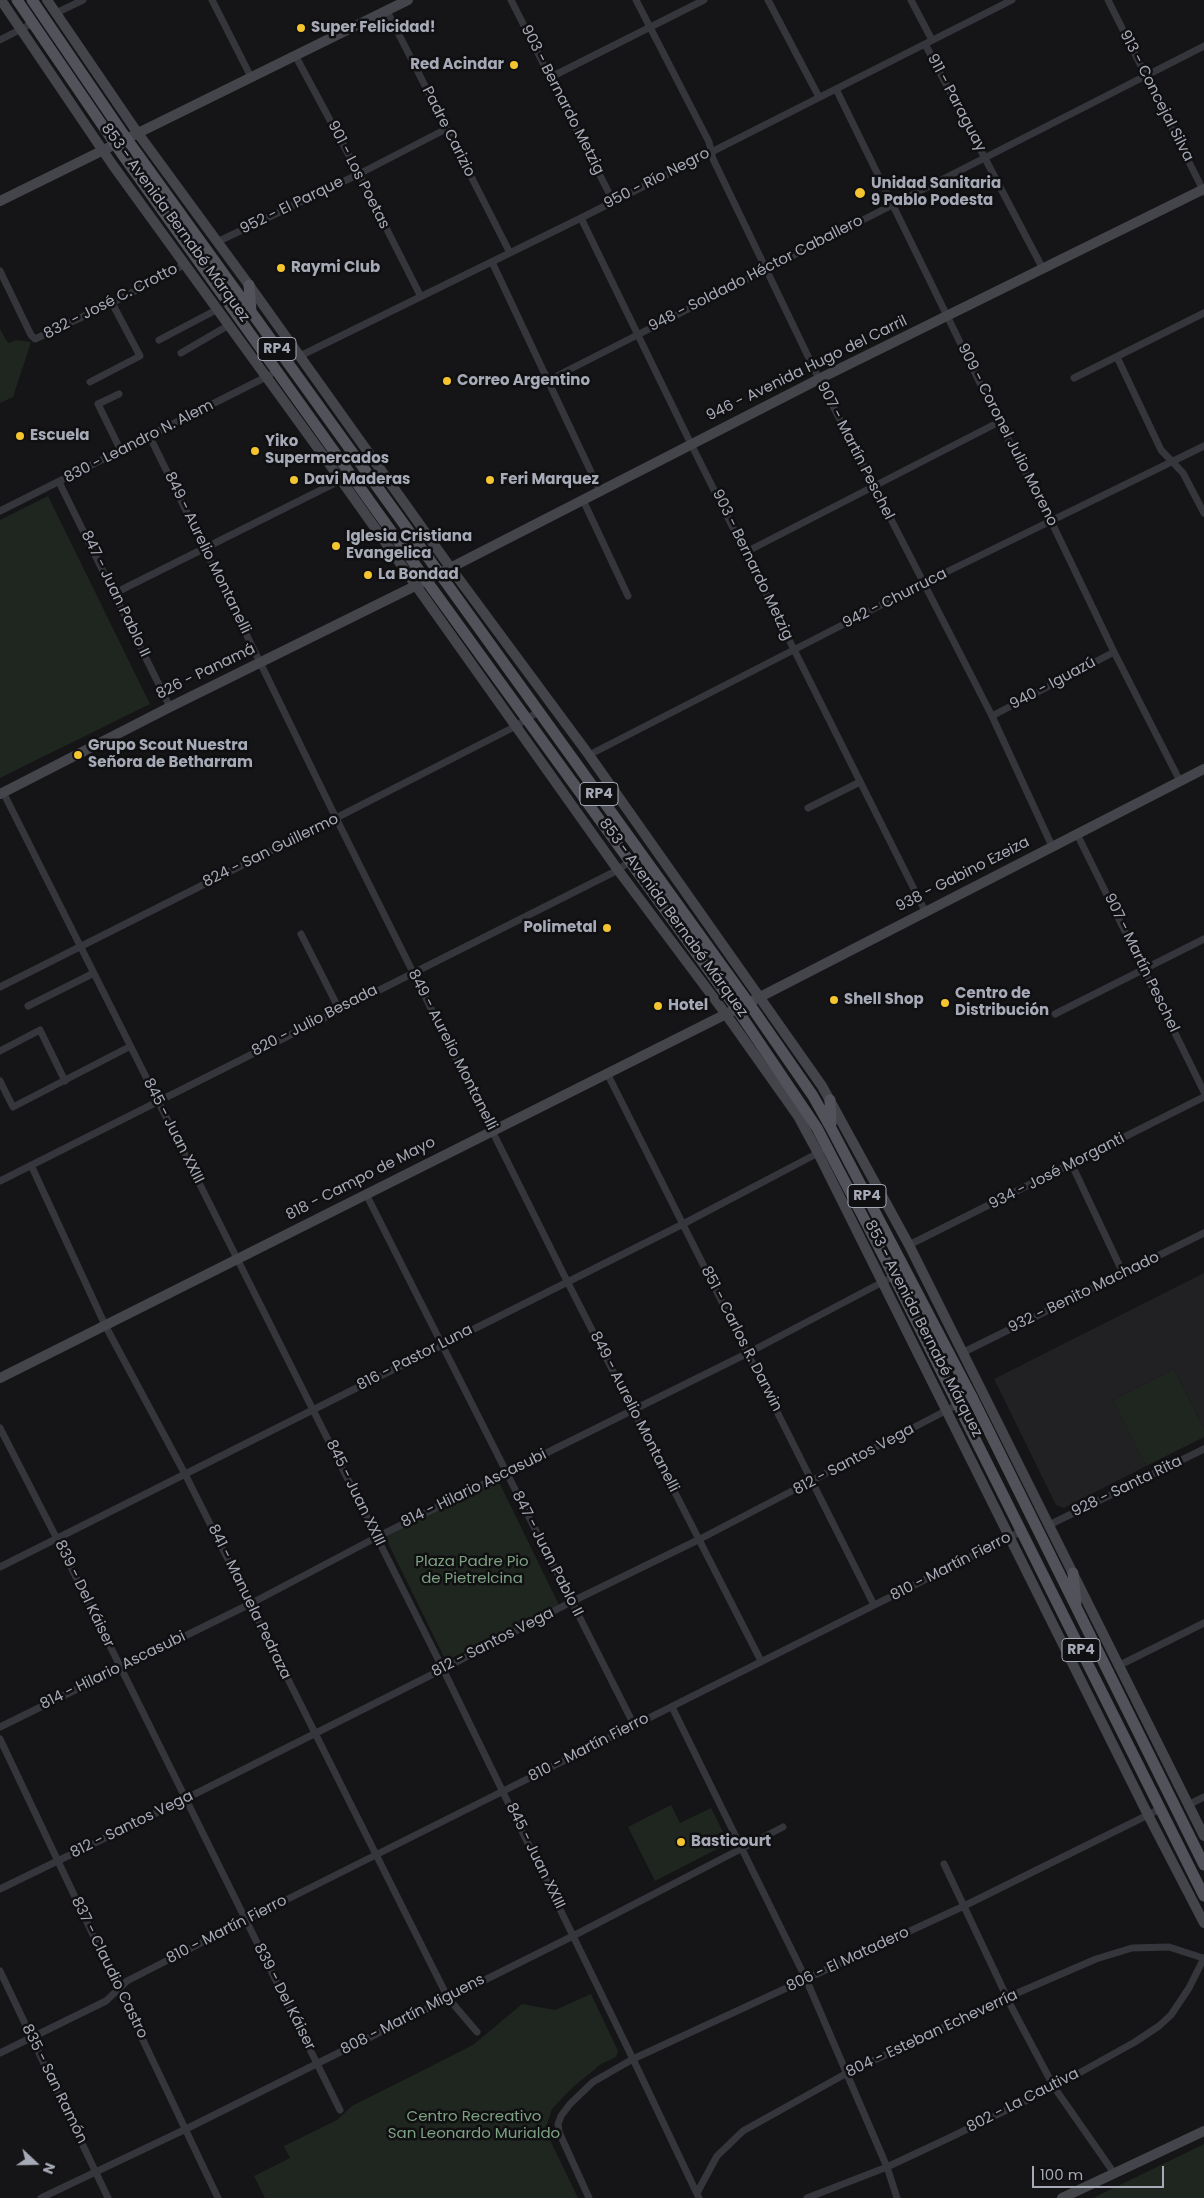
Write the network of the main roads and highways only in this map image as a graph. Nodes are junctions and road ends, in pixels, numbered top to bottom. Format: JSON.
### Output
{"nodes":[{"id":1,"x":17,"y":0,"type":"edge"},
{"id":2,"x":32,"y":0,"type":"edge"},
{"id":3,"x":249,"y":285,"type":"road end"},
{"id":4,"x":252,"y":313,"type":"junction"},
{"id":5,"x":830,"y":1100,"type":"road end"},
{"id":6,"x":832,"y":1128,"type":"junction"},
{"id":7,"x":1073,"y":1573,"type":"road end"},
{"id":8,"x":1077,"y":1610,"type":"junction"},
{"id":9,"x":1204,"y":1865,"type":"edge"},
{"id":10,"x":1204,"y":1896,"type":"edge"}],
"edges":[{"from":1,"to":10,"type":"main road","name":"853 - Avenida Bernabé Márquez","number":"RP4"},
{"from":2,"to":4,"type":"main road","name":"853 - Avenida Bernabé Márquez","number":"RP4"},
{"from":3,"to":4,"type":"main road"},
{"from":4,"to":6,"type":"main road","name":"853 - Avenida Bernabé Márquez","number":"RP4"},
{"from":5,"to":6,"type":"main road"},
{"from":6,"to":8,"type":"main road","name":"853 - Avenida Bernabé Márquez","number":"RP4"},
{"from":7,"to":8,"type":"main road"},
{"from":8,"to":9,"type":"main road","name":"853 - Avenida Bernabé Márquez","number":"RP4"}]}
